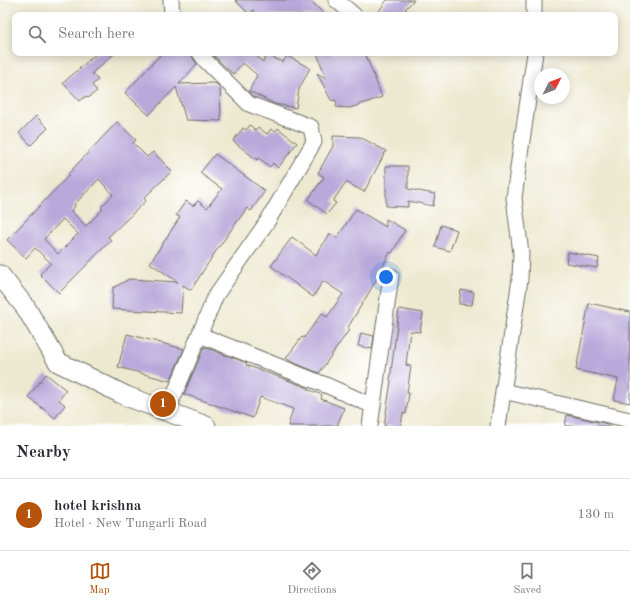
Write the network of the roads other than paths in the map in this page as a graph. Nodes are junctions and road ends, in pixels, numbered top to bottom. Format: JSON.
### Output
{"nodes":[{"id":1,"x":171,"y":0,"type":"edge"},
{"id":2,"x":336,"y":0,"type":"edge"},
{"id":3,"x":534,"y":0,"type":"edge"},
{"id":4,"x":172,"y":12,"type":"edge"},
{"id":5,"x":350,"y":12,"type":"edge"},
{"id":6,"x":534,"y":12,"type":"edge"},
{"id":7,"x":202,"y":56,"type":"edge"},
{"id":8,"x":535,"y":56,"type":"edge"},
{"id":9,"x":0,"y":275,"type":"edge"},
{"id":10,"x":391,"y":276,"type":"dead end"},
{"id":11,"x":200,"y":335,"type":"junction"},
{"id":12,"x":503,"y":391,"type":"junction"},
{"id":13,"x":373,"y":406,"type":"junction"},
{"id":14,"x":167,"y":412,"type":"junction"},
{"id":15,"x":630,"y":420,"type":"edge"},
{"id":16,"x":206,"y":426,"type":"edge"},
{"id":17,"x":370,"y":426,"type":"edge"},
{"id":18,"x":498,"y":426,"type":"edge"}],
"edges":[{"from":1,"to":4,"type":"street"},
{"from":2,"to":5,"type":"street"},
{"from":3,"to":6,"type":"street"},
{"from":7,"to":11,"type":"street"},
{"from":8,"to":12,"type":"street"},
{"from":9,"to":14,"type":"street"},
{"from":10,"to":13,"type":"street"},
{"from":11,"to":13,"type":"street"},
{"from":11,"to":14,"type":"street"},
{"from":12,"to":15,"type":"street"},
{"from":12,"to":18,"type":"street"},
{"from":13,"to":17,"type":"street"},
{"from":14,"to":16,"type":"street"}]}
